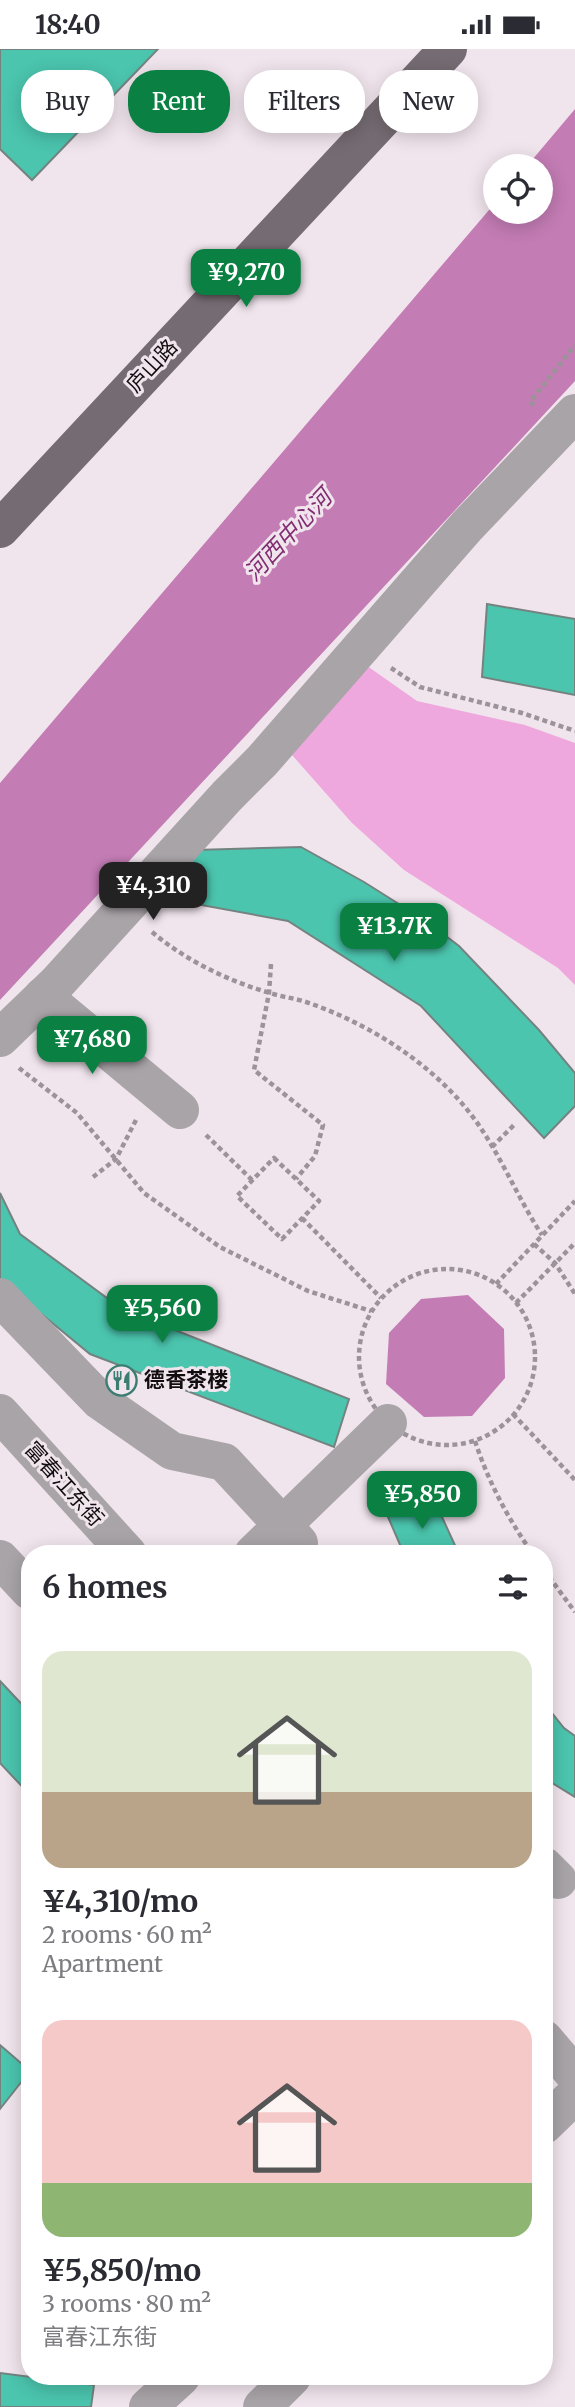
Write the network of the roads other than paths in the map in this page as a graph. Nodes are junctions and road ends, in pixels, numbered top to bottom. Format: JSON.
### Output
{"nodes":[{"id":1,"x":448,"y":49,"type":"edge"},
{"id":2,"x":570,"y":428,"type":"edge"},
{"id":3,"x":0,"y":529,"type":"edge"},
{"id":4,"x":43,"y":996,"type":"junction"},
{"id":5,"x":8,"y":1052,"type":"edge"},
{"id":6,"x":180,"y":1110,"type":"road end"},
{"id":7,"x":0,"y":1297,"type":"edge"},
{"id":8,"x":0,"y":1413,"type":"edge"},
{"id":9,"x":388,"y":1423,"type":"road end"},
{"id":10,"x":284,"y":1540,"type":"edge"},
{"id":11,"x":120,"y":1545,"type":"edge"},
{"id":12,"x":0,"y":1559,"type":"edge"},
{"id":13,"x":21,"y":1581,"type":"edge"},
{"id":14,"x":553,"y":2049,"type":"edge"},
{"id":15,"x":575,"y":2075,"type":"edge"},
{"id":16,"x":575,"y":2095,"type":"edge"},
{"id":17,"x":553,"y":2117,"type":"edge"},
{"id":18,"x":172,"y":2385,"type":"edge"},
{"id":19,"x":284,"y":2385,"type":"edge"},
{"id":20,"x":148,"y":2407,"type":"edge"},
{"id":21,"x":262,"y":2407,"type":"edge"}],
"edges":[{"from":1,"to":3,"type":"main road","name":"庐山路"},
{"from":2,"to":4,"type":"street"},
{"from":4,"to":5,"type":"street"},
{"from":4,"to":6,"type":"street"},
{"from":7,"to":10,"type":"street"},
{"from":8,"to":11,"type":"street","name":"富春江东街"},
{"from":9,"to":10,"type":"street"},
{"from":12,"to":13,"type":"street"},
{"from":14,"to":15,"type":"street"},
{"from":16,"to":17,"type":"street"},
{"from":18,"to":20,"type":"street"},
{"from":19,"to":21,"type":"street"}]}
